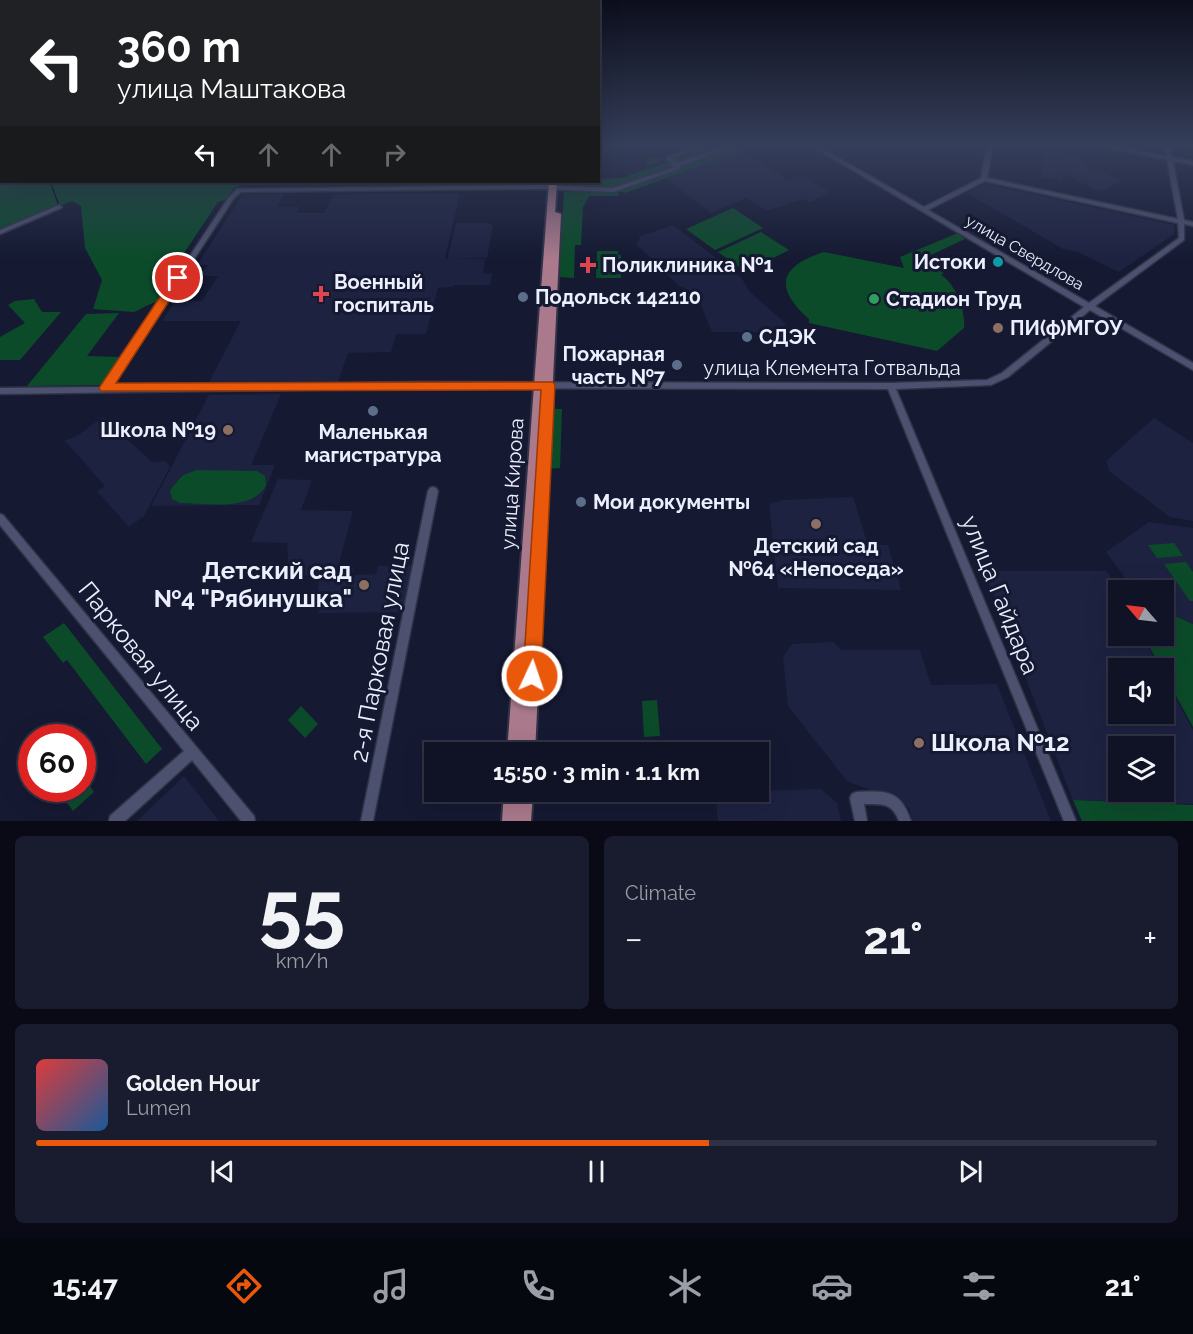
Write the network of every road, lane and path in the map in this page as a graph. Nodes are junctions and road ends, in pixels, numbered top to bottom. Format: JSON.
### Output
{"nodes":[{"id":1,"x":620,"y":183,"type":"edge"},
{"id":2,"x":633,"y":183,"type":"edge"},
{"id":3,"x":877,"y":183,"type":"edge"},
{"id":4,"x":976,"y":183,"type":"edge"},
{"id":5,"x":1004,"y":183,"type":"edge"},
{"id":6,"x":1174,"y":183,"type":"edge"},
{"id":7,"x":556,"y":185,"type":"edge"},
{"id":8,"x":574,"y":186,"type":"dead end"},
{"id":9,"x":59,"y":207,"type":"dead end"},
{"id":10,"x":923,"y":210,"type":"junction"},
{"id":11,"x":1181,"y":221,"type":"junction"},
{"id":12,"x":1193,"y":224,"type":"edge"},
{"id":13,"x":0,"y":232,"type":"edge"},
{"id":14,"x":1089,"y":307,"type":"junction"},
{"id":15,"x":1193,"y":367,"type":"edge"},
{"id":16,"x":544,"y":385,"type":"junction"},
{"id":17,"x":891,"y":386,"type":"junction"},
{"id":18,"x":106,"y":388,"type":"junction"},
{"id":19,"x":0,"y":391,"type":"edge"},
{"id":20,"x":433,"y":491,"type":"dead end"},
{"id":21,"x":0,"y":518,"type":"edge"},
{"id":22,"x":515,"y":742,"type":"edge"},
{"id":23,"x":528,"y":742,"type":"edge"},
{"id":24,"x":192,"y":752,"type":"junction"},
{"id":25,"x":511,"y":802,"type":"edge"},
{"id":26,"x":524,"y":802,"type":"edge"},
{"id":27,"x":115,"y":821,"type":"edge"},
{"id":28,"x":249,"y":821,"type":"edge"},
{"id":29,"x":367,"y":821,"type":"edge"},
{"id":30,"x":510,"y":821,"type":"edge"},
{"id":31,"x":523,"y":821,"type":"edge"},
{"id":32,"x":861,"y":821,"type":"edge"},
{"id":33,"x":905,"y":821,"type":"edge"},
{"id":34,"x":1070,"y":821,"type":"edge"}],
"edges":[{"from":1,"to":8,"type":"street"},
{"from":2,"to":7,"type":"street"},
{"from":3,"to":10,"type":"street","name":"улица Свердлова"},
{"from":4,"to":10,"type":"street"},
{"from":5,"to":11,"type":"street"},
{"from":6,"to":11,"type":"street"},
{"from":7,"to":16,"type":"main road","name":"улица Кирова"},
{"from":7,"to":18,"type":"street"},
{"from":9,"to":13,"type":"street"},
{"from":10,"to":14,"type":"street","name":"улица Свердлова"},
{"from":11,"to":12,"type":"street"},
{"from":11,"to":14,"type":"street","name":"улица Клемента Готвальда"},
{"from":14,"to":15,"type":"street","name":"улица Свердлова"},
{"from":14,"to":17,"type":"street","name":"улица Клемента Готвальда"},
{"from":16,"to":17,"type":"street","name":"улица Клемента Готвальда"},
{"from":16,"to":18,"type":"street","name":"улица Клемента Готвальда"},
{"from":16,"to":22,"type":"main road","name":"улица Кирова"},
{"from":16,"to":23,"type":"main road","name":"улица Кирова"},
{"from":17,"to":34,"type":"street","name":"улица Гайдара"},
{"from":18,"to":19,"type":"street","name":"улица Клемента Готвальда"},
{"from":20,"to":29,"type":"street","name":"2-я Парковая улица"},
{"from":21,"to":24,"type":"street","name":"Парковая улица"},
{"from":24,"to":27,"type":"street"},
{"from":24,"to":28,"type":"street","name":"Парковая улица"},
{"from":25,"to":30,"type":"main road"},
{"from":26,"to":31,"type":"main road"},
{"from":32,"to":33,"type":"street"}]}
